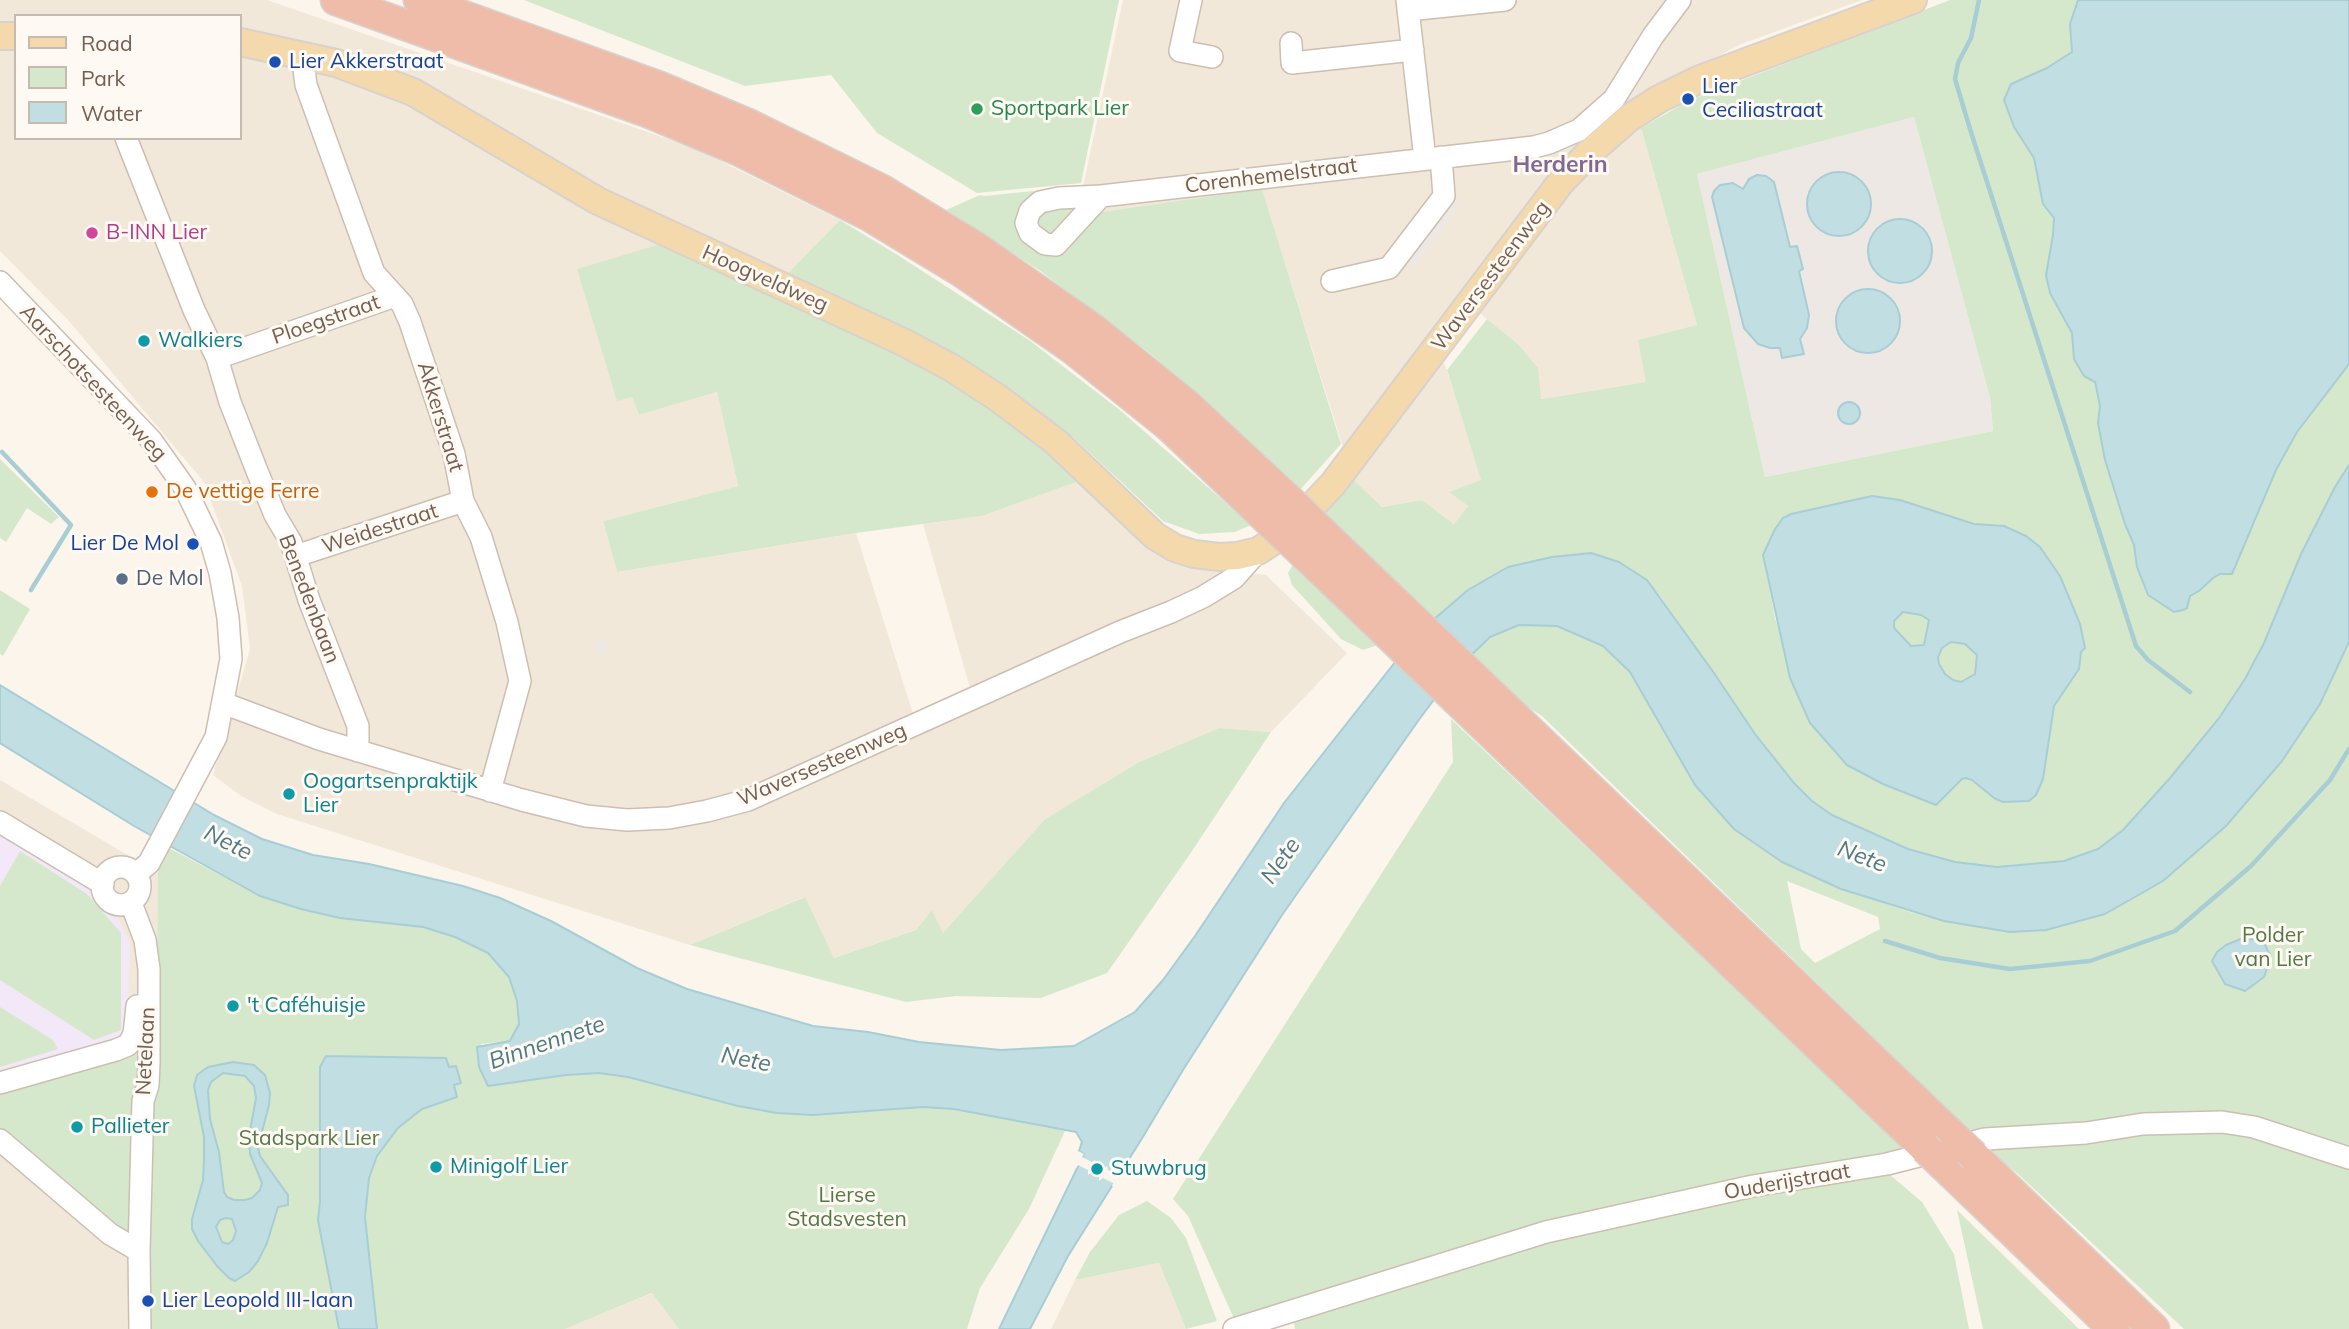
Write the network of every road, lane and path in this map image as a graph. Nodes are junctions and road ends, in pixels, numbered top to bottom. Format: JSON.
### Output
{"nodes":[{"id":1,"x":336,"y":0,"type":"edge"},
{"id":2,"x":419,"y":0,"type":"edge"},
{"id":3,"x":1191,"y":0,"type":"edge"},
{"id":4,"x":1505,"y":0,"type":"edge"},
{"id":5,"x":1680,"y":0,"type":"edge"},
{"id":6,"x":1913,"y":0,"type":"edge"},
{"id":7,"x":1408,"y":5,"type":"edge"},
{"id":8,"x":1668,"y":9,"type":"edge"},
{"id":9,"x":242,"y":43,"type":"edge"},
{"id":10,"x":1291,"y":43,"type":"dead end"},
{"id":11,"x":1413,"y":50,"type":"junction"},
{"id":12,"x":302,"y":54,"type":"junction"},
{"id":13,"x":1212,"y":57,"type":"dead end"},
{"id":14,"x":128,"y":140,"type":"edge"},
{"id":15,"x":1549,"y":143,"type":"junction"},
{"id":16,"x":1433,"y":158,"type":"junction"},
{"id":17,"x":1574,"y":167,"type":"junction"},
{"id":18,"x":1101,"y":197,"type":"dead end"},
{"id":19,"x":1332,"y":281,"type":"dead end"},
{"id":20,"x":0,"y":282,"type":"edge"},
{"id":21,"x":395,"y":296,"type":"junction"},
{"id":22,"x":217,"y":358,"type":"junction"},
{"id":23,"x":463,"y":501,"type":"junction"},
{"id":24,"x":1280,"y":512,"type":"junction"},
{"id":25,"x":1258,"y":551,"type":"junction"},
{"id":26,"x":296,"y":556,"type":"junction"},
{"id":27,"x":1208,"y":556,"type":"junction"},
{"id":28,"x":1203,"y":597,"type":"junction"},
{"id":29,"x":1400,"y":626,"type":"junction"},
{"id":30,"x":223,"y":703,"type":"junction"},
{"id":31,"x":358,"y":751,"type":"junction"},
{"id":32,"x":490,"y":791,"type":"junction"},
{"id":33,"x":0,"y":822,"type":"edge"},
{"id":34,"x":136,"y":874,"type":"junction"},
{"id":35,"x":103,"y":884,"type":"junction"},
{"id":36,"x":127,"y":904,"type":"junction"},
{"id":37,"x":0,"y":1083,"type":"edge"},
{"id":38,"x":0,"y":1140,"type":"edge"},
{"id":39,"x":2349,"y":1158,"type":"edge"},
{"id":40,"x":139,"y":1251,"type":"junction"},
{"id":41,"x":140,"y":1329,"type":"edge"},
{"id":42,"x":1234,"y":1329,"type":"edge"},
{"id":43,"x":2114,"y":1329,"type":"edge"},
{"id":44,"x":2154,"y":1329,"type":"edge"}],
"edges":[{"from":1,"to":24,"type":"highway"},
{"from":2,"to":24,"type":"highway"},
{"from":3,"to":13,"type":"street"},
{"from":4,"to":7,"type":"street"},
{"from":5,"to":8,"type":"street","name":"Corenhemelstraat"},
{"from":6,"to":17,"type":"main road","name":"Waversesteenweg"},
{"from":7,"to":11,"type":"street"},
{"from":8,"to":15,"type":"street","name":"Corenhemelstraat"},
{"from":9,"to":12,"type":"main road","name":"Hoogveldweg"},
{"from":10,"to":11,"type":"street"},
{"from":11,"to":16,"type":"street"},
{"from":12,"to":21,"type":"street","name":"Akkerstraat"},
{"from":12,"to":27,"type":"main road","name":"Hoogveldweg"},
{"from":14,"to":22,"type":"street","name":"Benedenbaan"},
{"from":15,"to":16,"type":"street","name":"Corenhemelstraat"},
{"from":15,"to":17,"type":"street"},
{"from":16,"to":18,"type":"street","name":"Corenhemelstraat"},
{"from":16,"to":19,"type":"street"},
{"from":17,"to":25,"type":"main road","name":"Waversesteenweg"},
{"from":20,"to":30,"type":"street","name":"Aarschotsesteenweg"},
{"from":21,"to":22,"type":"street","name":"Ploegstraat"},
{"from":21,"to":23,"type":"street","name":"Akkerstraat"},
{"from":22,"to":26,"type":"street","name":"Benedenbaan"},
{"from":23,"to":26,"type":"street","name":"Weidestraat"},
{"from":23,"to":32,"type":"street","name":"Akkerstraat"},
{"from":24,"to":29,"type":"highway","bridge":true},
{"from":25,"to":27,"type":"main road","name":"Hoogveldweg"},
{"from":25,"to":28,"type":"street","name":"Waversesteenweg"},
{"from":26,"to":31,"type":"street","name":"Benedenbaan"},
{"from":27,"to":28,"type":"street"},
{"from":28,"to":32,"type":"street","name":"Waversesteenweg"},
{"from":29,"to":43,"type":"highway"},
{"from":29,"to":44,"type":"highway"},
{"from":30,"to":31,"type":"street","name":"Waversesteenweg"},
{"from":30,"to":34,"type":"street","name":"Aarschotsesteenweg"},
{"from":31,"to":32,"type":"street","name":"Waversesteenweg"},
{"from":33,"to":35,"type":"street"},
{"from":34,"to":35,"type":"street"},
{"from":34,"to":36,"type":"street"},
{"from":35,"to":36,"type":"street","name":"Netelaan"},
{"from":36,"to":37,"type":"street","name":"Netelaan"},
{"from":36,"to":40,"type":"street","name":"Netelaan"},
{"from":38,"to":40,"type":"street"},
{"from":39,"to":42,"type":"street","name":"Ouderijstraat"},
{"from":40,"to":41,"type":"street","name":"Netelaan"}]}
